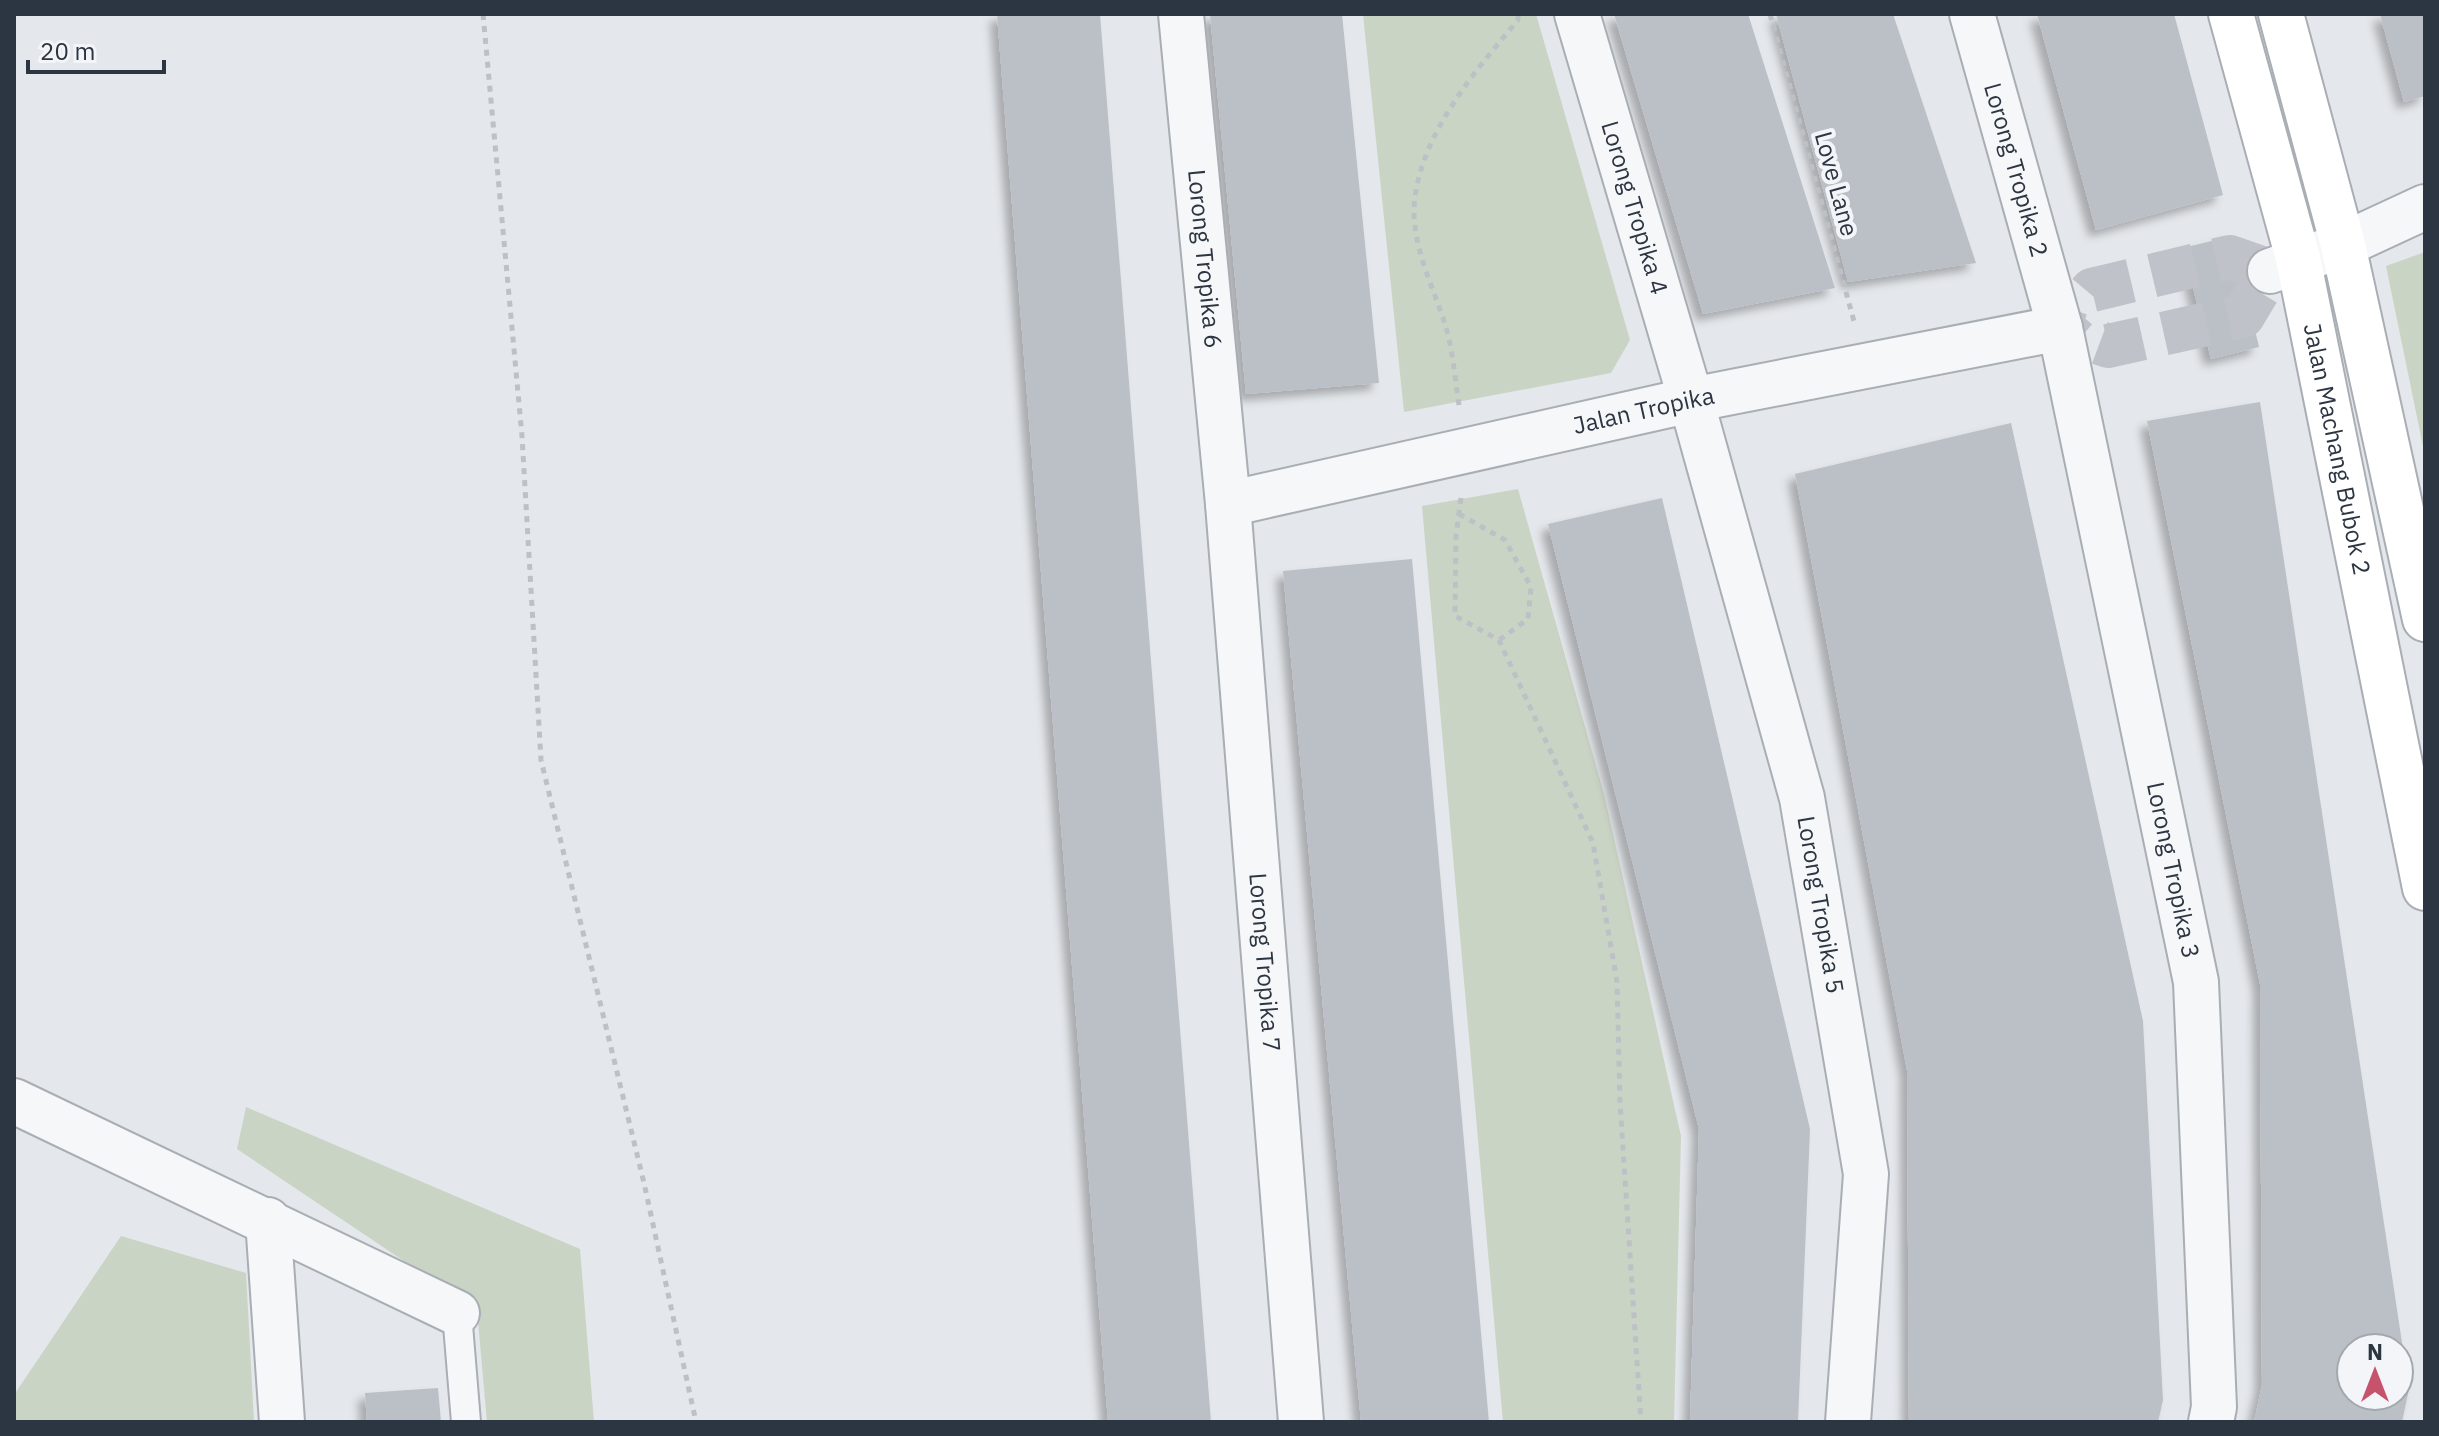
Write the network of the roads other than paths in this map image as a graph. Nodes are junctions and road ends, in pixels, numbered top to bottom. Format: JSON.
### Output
{"nodes":[{"id":1,"x":1181,"y":14,"type":"edge"},
{"id":2,"x":1577,"y":14,"type":"edge"},
{"id":3,"x":1972,"y":14,"type":"edge"},
{"id":4,"x":2231,"y":14,"type":"edge"},
{"id":5,"x":2281,"y":14,"type":"edge"},
{"id":6,"x":2425,"y":207,"type":"edge"},
{"id":7,"x":2343,"y":245,"type":"junction"},
{"id":8,"x":2284,"y":264,"type":"junction"},
{"id":9,"x":2060,"y":328,"type":"junction"},
{"id":10,"x":1691,"y":400,"type":"junction"},
{"id":11,"x":1228,"y":504,"type":"junction"},
{"id":12,"x":2425,"y":619,"type":"edge"},
{"id":13,"x":2425,"y":888,"type":"edge"},
{"id":14,"x":14,"y":1101,"type":"edge"},
{"id":15,"x":268,"y":1220,"type":"junction"},
{"id":16,"x":457,"y":1313,"type":"joint"},
{"id":17,"x":282,"y":1422,"type":"edge"},
{"id":18,"x":466,"y":1422,"type":"edge"},
{"id":19,"x":1301,"y":1422,"type":"edge"},
{"id":20,"x":1848,"y":1422,"type":"edge"},
{"id":21,"x":2211,"y":1422,"type":"edge"}],
"edges":[{"from":1,"to":11,"type":"street","name":"Lorong Tropika 6"},
{"from":2,"to":10,"type":"street","name":"Lorong Tropika 4"},
{"from":3,"to":9,"type":"street","name":"Lorong Tropika 2"},
{"from":4,"to":8,"type":"street","name":"Jalan Machang Bubok 2"},
{"from":5,"to":7,"type":"street","name":"Jalan Machang Bubok 2"},
{"from":6,"to":7,"type":"street"},
{"from":7,"to":8,"type":"street"},
{"from":7,"to":12,"type":"street","name":"Jalan Machang Bubok 2"},
{"from":8,"to":13,"type":"street","name":"Jalan Machang Bubok 2"},
{"from":9,"to":10,"type":"street","name":"Jalan Tropika"},
{"from":9,"to":21,"type":"street","name":"Lorong Tropika 3"},
{"from":10,"to":11,"type":"street","name":"Jalan Tropika"},
{"from":10,"to":20,"type":"street","name":"Lorong Tropika 5"},
{"from":11,"to":19,"type":"street","name":"Lorong Tropika 7"},
{"from":14,"to":15,"type":"street"},
{"from":15,"to":16,"type":"street"},
{"from":15,"to":17,"type":"street"},
{"from":16,"to":18,"type":"lane"}]}
